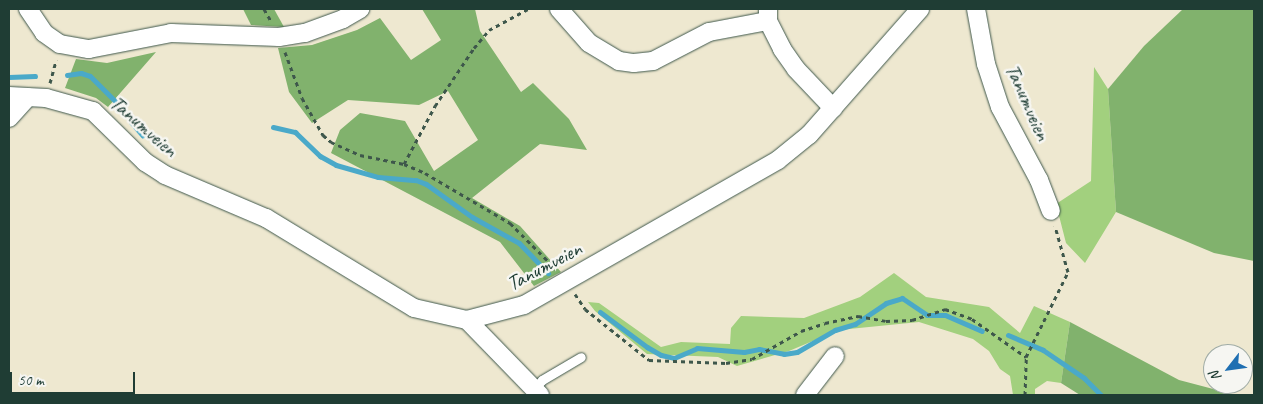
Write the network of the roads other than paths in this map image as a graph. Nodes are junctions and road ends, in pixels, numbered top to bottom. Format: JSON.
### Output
{"nodes":[{"id":1,"x":28,"y":9,"type":"edge"},
{"id":2,"x":360,"y":9,"type":"edge"},
{"id":3,"x":559,"y":9,"type":"edge"},
{"id":4,"x":920,"y":9,"type":"edge"},
{"id":5,"x":976,"y":9,"type":"edge"},
{"id":6,"x":768,"y":15,"type":"edge"},
{"id":7,"x":9,"y":96,"type":"edge"},
{"id":8,"x":28,"y":97,"type":"junction"},
{"id":9,"x":833,"y":108,"type":"junction"},
{"id":10,"x":9,"y":118,"type":"edge"},
{"id":11,"x":1051,"y":210,"type":"road end"},
{"id":12,"x":467,"y":320,"type":"junction"},
{"id":13,"x":835,"y":356,"type":"dead end"},
{"id":14,"x":581,"y":357,"type":"dead end"},
{"id":15,"x":537,"y":392,"type":"edge"},
{"id":16,"x":805,"y":395,"type":"edge"}],
"edges":[{"from":1,"to":2,"type":"street"},
{"from":3,"to":6,"type":"street"},
{"from":4,"to":9,"type":"street","name":"Tanumveien"},
{"from":5,"to":11,"type":"street","name":"Tanumveien"},
{"from":6,"to":9,"type":"street"},
{"from":7,"to":8,"type":"street","name":"Tanumveien"},
{"from":8,"to":10,"type":"street"},
{"from":8,"to":12,"type":"street","name":"Tanumveien"},
{"from":9,"to":12,"type":"street","name":"Tanumveien"},
{"from":12,"to":15,"type":"street"},
{"from":13,"to":16,"type":"street"},
{"from":14,"to":15,"type":"lane"}]}
